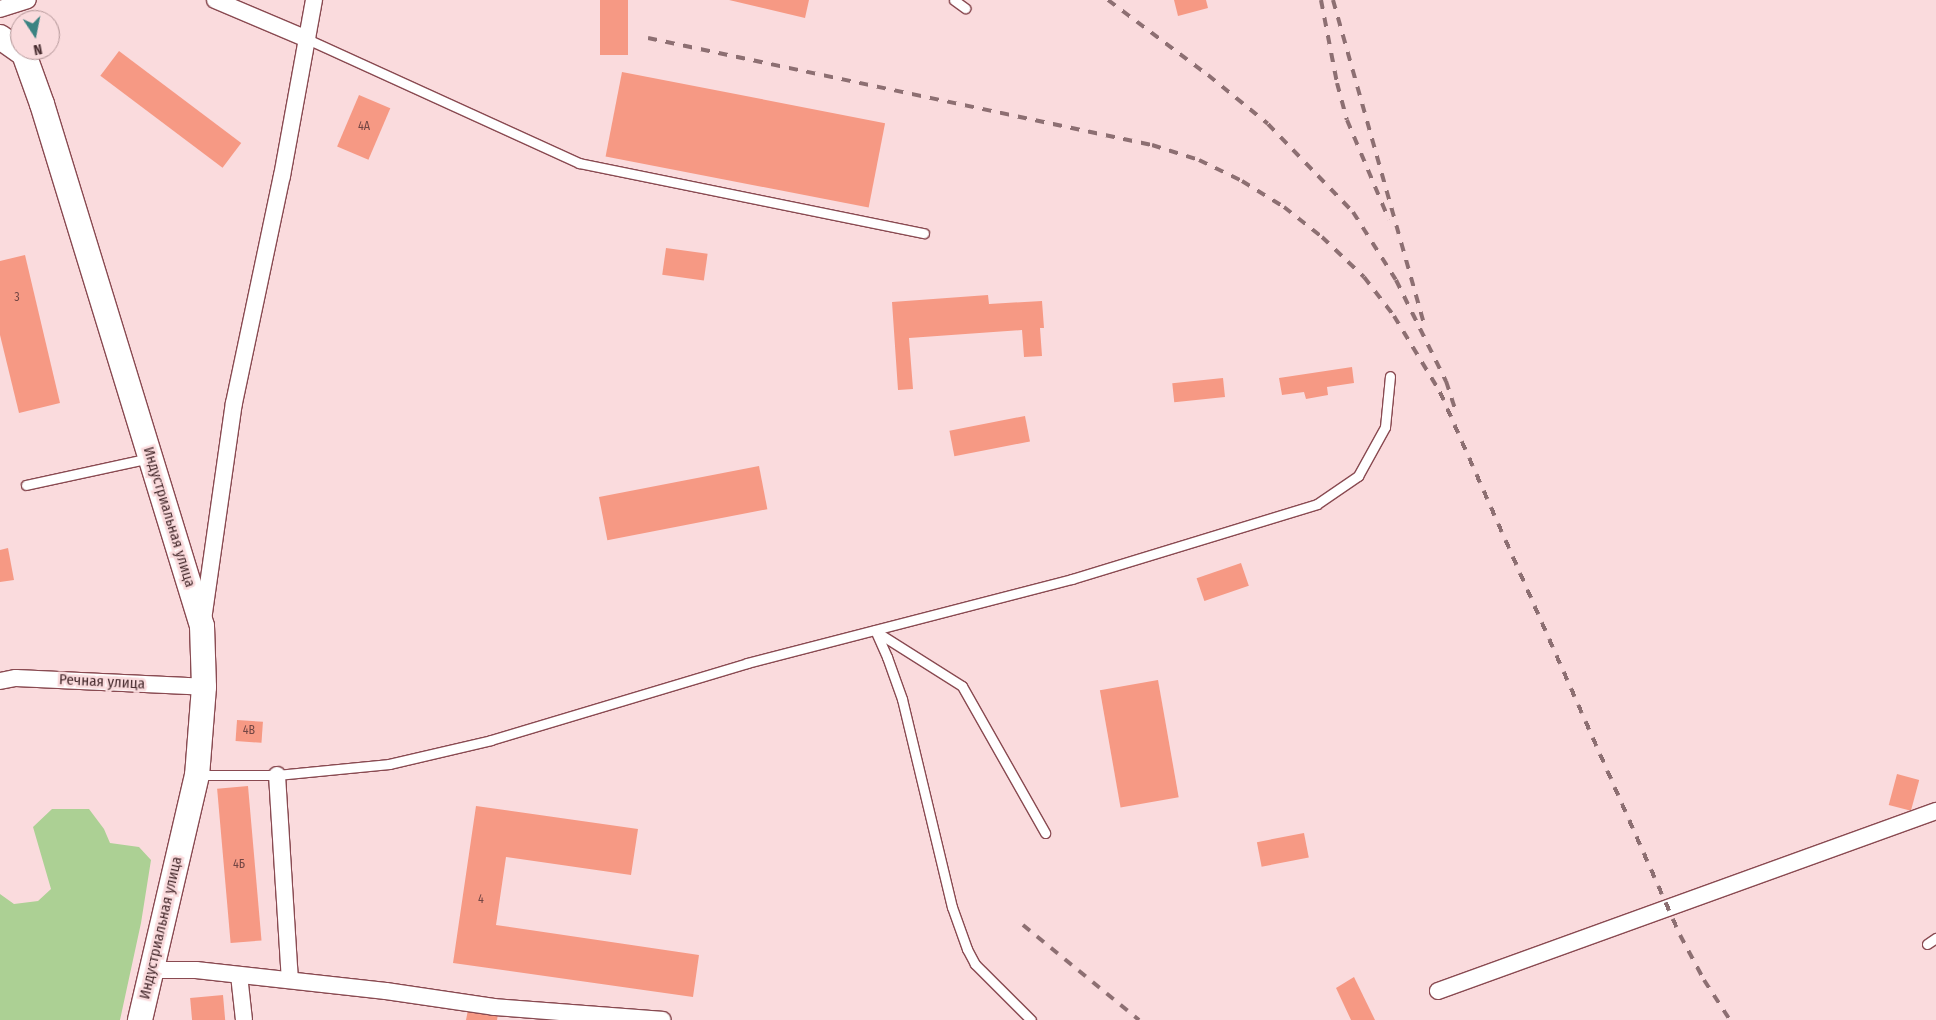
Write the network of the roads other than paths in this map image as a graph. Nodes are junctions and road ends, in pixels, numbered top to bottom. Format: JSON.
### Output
{"nodes":[{"id":1,"x":28,"y":0,"type":"edge"},
{"id":2,"x":215,"y":0,"type":"edge"},
{"id":3,"x":314,"y":0,"type":"edge"},
{"id":4,"x":954,"y":0,"type":"edge"},
{"id":5,"x":965,"y":8,"type":"dead end"},
{"id":6,"x":0,"y":9,"type":"edge"},
{"id":7,"x":0,"y":37,"type":"edge"},
{"id":8,"x":307,"y":39,"type":"junction"},
{"id":9,"x":924,"y":233,"type":"dead end"},
{"id":10,"x":1390,"y":376,"type":"dead end"},
{"id":11,"x":151,"y":458,"type":"junction"},
{"id":12,"x":26,"y":485,"type":"dead end"},
{"id":13,"x":202,"y":626,"type":"junction"},
{"id":14,"x":875,"y":630,"type":"junction"},
{"id":15,"x":0,"y":681,"type":"edge"},
{"id":16,"x":204,"y":687,"type":"junction"},
{"id":17,"x":197,"y":775,"type":"junction"},
{"id":18,"x":277,"y":775,"type":"junction"},
{"id":19,"x":1936,"y":810,"type":"edge"},
{"id":20,"x":1046,"y":833,"type":"dead end"},
{"id":21,"x":1936,"y":938,"type":"edge"},
{"id":22,"x":1927,"y":944,"type":"dead end"},
{"id":23,"x":153,"y":970,"type":"junction"},
{"id":24,"x":239,"y":975,"type":"junction"},
{"id":25,"x":290,"y":980,"type":"junction"},
{"id":26,"x":1438,"y":991,"type":"dead end"},
{"id":27,"x":140,"y":1020,"type":"edge"},
{"id":28,"x":244,"y":1020,"type":"edge"},
{"id":29,"x":663,"y":1020,"type":"edge"},
{"id":30,"x":1031,"y":1020,"type":"edge"}],
"edges":[{"from":1,"to":6,"type":"street"},
{"from":2,"to":8,"type":"street"},
{"from":3,"to":8,"type":"street"},
{"from":4,"to":5,"type":"lane"},
{"from":7,"to":11,"type":"main road","name":"Индустриальная улица"},
{"from":8,"to":9,"type":"lane"},
{"from":8,"to":13,"type":"street"},
{"from":10,"to":14,"type":"lane"},
{"from":11,"to":12,"type":"lane"},
{"from":11,"to":13,"type":"main road","name":"Индустриальная улица"},
{"from":13,"to":16,"type":"main road","name":"Индустриальная улица"},
{"from":14,"to":18,"type":"lane"},
{"from":14,"to":20,"type":"lane"},
{"from":14,"to":30,"type":"lane"},
{"from":15,"to":16,"type":"street","name":"Речная улица"},
{"from":16,"to":17,"type":"main road","name":"Индустриальная улица"},
{"from":17,"to":18,"type":"lane"},
{"from":17,"to":23,"type":"main road","name":"Индустриальная улица"},
{"from":18,"to":25,"type":"street"},
{"from":19,"to":26,"type":"street"},
{"from":21,"to":22,"type":"lane"},
{"from":23,"to":24,"type":"street"},
{"from":23,"to":27,"type":"main road","name":"Индустриальная улица"},
{"from":24,"to":25,"type":"street"},
{"from":24,"to":28,"type":"street"},
{"from":25,"to":29,"type":"street"}]}
